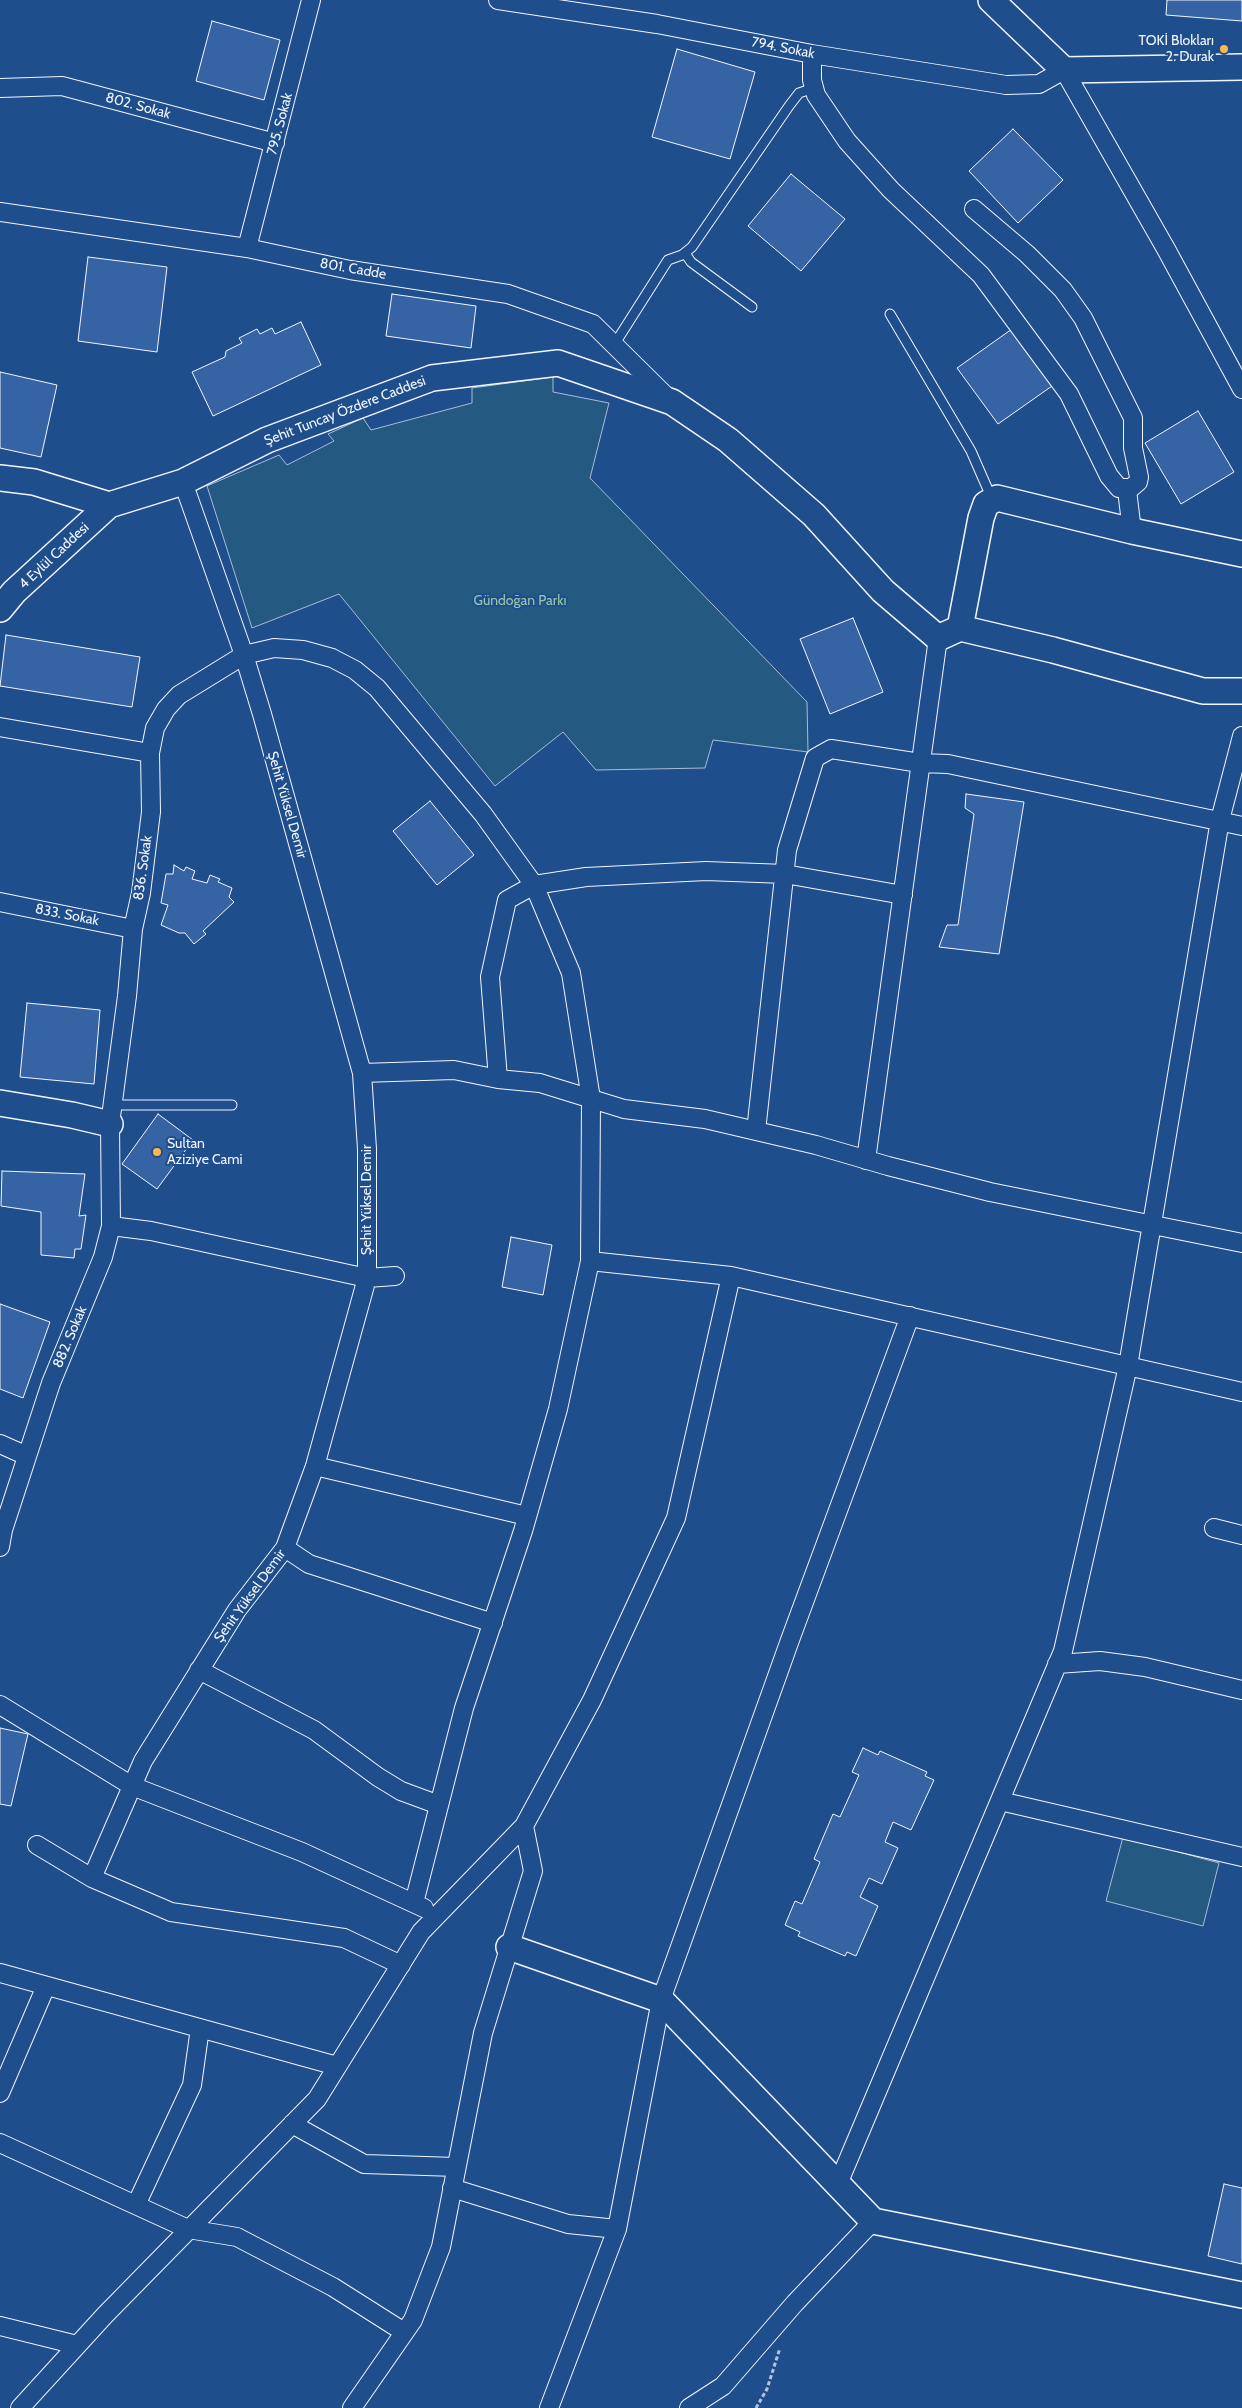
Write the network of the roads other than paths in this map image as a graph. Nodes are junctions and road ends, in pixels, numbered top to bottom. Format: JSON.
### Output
{"nodes":[{"id":1,"x":311,"y":0,"type":"edge"},
{"id":2,"x":498,"y":0,"type":"edge"},
{"id":3,"x":991,"y":0,"type":"edge"},
{"id":4,"x":812,"y":54,"type":"junction"},
{"id":5,"x":1242,"y":67,"type":"edge"},
{"id":6,"x":1064,"y":70,"type":"junction"},
{"id":7,"x":0,"y":88,"type":"edge"},
{"id":8,"x":814,"y":88,"type":"junction"},
{"id":9,"x":275,"y":143,"type":"junction"},
{"id":10,"x":974,"y":209,"type":"dead end"},
{"id":11,"x":0,"y":212,"type":"edge"},
{"id":12,"x":247,"y":248,"type":"junction"},
{"id":13,"x":685,"y":253,"type":"junction"},
{"id":14,"x":752,"y":308,"type":"dead end"},
{"id":15,"x":890,"y":314,"type":"dead end"},
{"id":16,"x":614,"y":344,"type":"junction"},
{"id":17,"x":1242,"y":389,"type":"edge"},
{"id":18,"x":672,"y":402,"type":"junction"},
{"id":19,"x":0,"y":478,"type":"edge"},
{"id":20,"x":183,"y":482,"type":"junction"},
{"id":21,"x":1127,"y":490,"type":"junction"},
{"id":22,"x":992,"y":500,"type":"junction"},
{"id":23,"x":109,"y":505,"type":"junction"},
{"id":24,"x":1132,"y":531,"type":"junction"},
{"id":25,"x":1242,"y":554,"type":"edge"},
{"id":26,"x":0,"y":609,"type":"edge"},
{"id":27,"x":949,"y":633,"type":"junction"},
{"id":28,"x":244,"y":655,"type":"junction"},
{"id":29,"x":1242,"y":691,"type":"edge"},
{"id":30,"x":0,"y":727,"type":"edge"},
{"id":31,"x":1242,"y":736,"type":"edge"},
{"id":32,"x":150,"y":754,"type":"junction"},
{"id":33,"x":920,"y":764,"type":"junction"},
{"id":34,"x":1220,"y":820,"type":"junction"},
{"id":35,"x":1242,"y":826,"type":"edge"},
{"id":36,"x":785,"y":874,"type":"junction"},
{"id":37,"x":534,"y":885,"type":"junction"},
{"id":38,"x":902,"y":894,"type":"junction"},
{"id":39,"x":0,"y":902,"type":"edge"},
{"id":40,"x":133,"y":929,"type":"junction"},
{"id":41,"x":362,"y":1073,"type":"junction"},
{"id":42,"x":498,"y":1079,"type":"junction"},
{"id":43,"x":591,"y":1099,"type":"junction"},
{"id":44,"x":0,"y":1103,"type":"edge"},
{"id":45,"x":232,"y":1105,"type":"dead end"},
{"id":46,"x":111,"y":1114,"type":"junction"},
{"id":47,"x":756,"y":1132,"type":"junction"},
{"id":48,"x":866,"y":1160,"type":"junction"},
{"id":49,"x":1150,"y":1223,"type":"junction"},
{"id":50,"x":111,"y":1226,"type":"junction"},
{"id":51,"x":1242,"y":1243,"type":"edge"},
{"id":52,"x":590,"y":1262,"type":"junction"},
{"id":53,"x":395,"y":1276,"type":"dead end"},
{"id":54,"x":731,"y":1276,"type":"junction"},
{"id":55,"x":367,"y":1278,"type":"junction"},
{"id":56,"x":910,"y":1316,"type":"junction"},
{"id":57,"x":1128,"y":1366,"type":"junction"},
{"id":58,"x":1242,"y":1392,"type":"edge"},
{"id":59,"x":0,"y":1444,"type":"edge"},
{"id":60,"x":27,"y":1456,"type":"junction"},
{"id":61,"x":315,"y":1466,"type":"junction"},
{"id":62,"x":527,"y":1516,"type":"junction"},
{"id":63,"x":1214,"y":1528,"type":"dead end"},
{"id":64,"x":1242,"y":1535,"type":"edge"},
{"id":65,"x":0,"y":1547,"type":"edge"},
{"id":66,"x":285,"y":1548,"type":"junction"},
{"id":67,"x":493,"y":1623,"type":"junction"},
{"id":68,"x":1057,"y":1664,"type":"junction"},
{"id":69,"x":199,"y":1670,"type":"junction"},
{"id":70,"x":1242,"y":1690,"type":"edge"},
{"id":71,"x":0,"y":1705,"type":"edge"},
{"id":72,"x":132,"y":1786,"type":"junction"},
{"id":73,"x":1000,"y":1801,"type":"junction"},
{"id":74,"x":439,"y":1805,"type":"junction"},
{"id":75,"x":524,"y":1826,"type":"junction"},
{"id":76,"x":37,"y":1846,"type":"dead end"},
{"id":77,"x":1242,"y":1857,"type":"edge"},
{"id":78,"x":92,"y":1878,"type":"junction"},
{"id":79,"x":414,"y":1903,"type":"junction"},
{"id":80,"x":438,"y":1914,"type":"junction"},
{"id":81,"x":510,"y":1947,"type":"junction"},
{"id":82,"x":401,"y":1965,"type":"junction"},
{"id":83,"x":0,"y":1973,"type":"edge"},
{"id":84,"x":46,"y":1986,"type":"junction"},
{"id":85,"x":661,"y":2000,"type":"junction"},
{"id":86,"x":200,"y":2028,"type":"junction"},
{"id":87,"x":337,"y":2066,"type":"junction"},
{"id":88,"x":0,"y":2093,"type":"edge"},
{"id":89,"x":292,"y":2124,"type":"junction"},
{"id":90,"x":0,"y":2143,"type":"edge"},
{"id":91,"x":456,"y":2167,"type":"junction"},
{"id":92,"x":838,"y":2184,"type":"junction"},
{"id":93,"x":452,"y":2188,"type":"junction"},
{"id":94,"x":136,"y":2205,"type":"junction"},
{"id":95,"x":873,"y":2220,"type":"junction"},
{"id":96,"x":188,"y":2229,"type":"junction"},
{"id":97,"x":617,"y":2229,"type":"junction"},
{"id":98,"x":1242,"y":2295,"type":"edge"},
{"id":99,"x":0,"y":2326,"type":"edge"},
{"id":100,"x":404,"y":2332,"type":"junction"},
{"id":101,"x":77,"y":2345,"type":"junction"},
{"id":102,"x":20,"y":2408,"type":"edge"},
{"id":103,"x":352,"y":2408,"type":"edge"},
{"id":104,"x":549,"y":2408,"type":"edge"},
{"id":105,"x":689,"y":2408,"type":"edge"}],
"edges":[{"from":1,"to":9,"type":"street","name":"795. Sokak"},
{"from":2,"to":4,"type":"street","name":"794. Sokak"},
{"from":3,"to":6,"type":"street"},
{"from":4,"to":6,"type":"street","name":"794. Sokak"},
{"from":4,"to":8,"type":"street"},
{"from":5,"to":6,"type":"street"},
{"from":6,"to":17,"type":"street"},
{"from":7,"to":9,"type":"street","name":"802. Sokak"},
{"from":8,"to":13,"type":"lane"},
{"from":8,"to":21,"type":"street"},
{"from":9,"to":12,"type":"street","name":"795. Sokak"},
{"from":10,"to":21,"type":"street"},
{"from":11,"to":12,"type":"street","name":"801. Cadde"},
{"from":12,"to":16,"type":"street","name":"801. Cadde"},
{"from":13,"to":14,"type":"lane"},
{"from":13,"to":16,"type":"lane"},
{"from":15,"to":22,"type":"lane"},
{"from":16,"to":18,"type":"street","name":"801. Cadde"},
{"from":18,"to":20,"type":"street","name":"Şehit Tuncay Özdere Caddesi"},
{"from":18,"to":27,"type":"street","name":"Şehit Tuncay Özdere Caddesi"},
{"from":19,"to":23,"type":"street"},
{"from":20,"to":23,"type":"street","name":"Şehit Tuncay Özdere Caddesi"},
{"from":20,"to":28,"type":"street","name":"Şehit Yüksel Demir"},
{"from":21,"to":24,"type":"street"},
{"from":22,"to":24,"type":"street"},
{"from":22,"to":27,"type":"street"},
{"from":23,"to":26,"type":"street","name":"4 Eylül Caddesi"},
{"from":24,"to":25,"type":"street"},
{"from":27,"to":29,"type":"street"},
{"from":27,"to":33,"type":"street"},
{"from":28,"to":32,"type":"street","name":"836. Sokak"},
{"from":28,"to":37,"type":"street","name":"836. Sokak"},
{"from":28,"to":41,"type":"street","name":"Şehit Yüksel Demir"},
{"from":30,"to":32,"type":"street"},
{"from":31,"to":34,"type":"street"},
{"from":32,"to":40,"type":"street","name":"836. Sokak"},
{"from":33,"to":34,"type":"street"},
{"from":33,"to":36,"type":"street"},
{"from":33,"to":38,"type":"street"},
{"from":34,"to":35,"type":"street"},
{"from":34,"to":49,"type":"street"},
{"from":36,"to":37,"type":"street"},
{"from":36,"to":38,"type":"street"},
{"from":36,"to":47,"type":"street"},
{"from":37,"to":42,"type":"street"},
{"from":37,"to":43,"type":"street","name":"836. Sokak"},
{"from":38,"to":48,"type":"street"},
{"from":39,"to":40,"type":"street","name":"833. Sokak"},
{"from":40,"to":46,"type":"street","name":"836. Sokak"},
{"from":41,"to":42,"type":"street"},
{"from":41,"to":55,"type":"street","name":"Şehit Yüksel Demir"},
{"from":42,"to":43,"type":"street"},
{"from":43,"to":47,"type":"street"},
{"from":43,"to":52,"type":"street","name":"836. Sokak"},
{"from":44,"to":46,"type":"street"},
{"from":45,"to":46,"type":"lane"},
{"from":46,"to":50,"type":"street","name":"882. Sokak"},
{"from":47,"to":48,"type":"street"},
{"from":48,"to":49,"type":"street"},
{"from":49,"to":51,"type":"street"},
{"from":49,"to":57,"type":"street"},
{"from":50,"to":55,"type":"street"},
{"from":50,"to":60,"type":"street","name":"882. Sokak"},
{"from":52,"to":54,"type":"street"},
{"from":52,"to":62,"type":"street","name":"836. Sokak"},
{"from":53,"to":55,"type":"street"},
{"from":54,"to":56,"type":"street"},
{"from":54,"to":75,"type":"street"},
{"from":55,"to":61,"type":"street","name":"Şehit Yüksel Demir"},
{"from":56,"to":57,"type":"street"},
{"from":56,"to":85,"type":"street"},
{"from":57,"to":58,"type":"street"},
{"from":57,"to":68,"type":"street"},
{"from":59,"to":60,"type":"street"},
{"from":60,"to":65,"type":"street","name":"882. Sokak"},
{"from":61,"to":62,"type":"street"},
{"from":61,"to":66,"type":"street","name":"Şehit Yüksel Demir"},
{"from":62,"to":67,"type":"street","name":"836. Sokak"},
{"from":63,"to":64,"type":"street"},
{"from":66,"to":67,"type":"street"},
{"from":66,"to":69,"type":"street","name":"Şehit Yüksel Demir"},
{"from":67,"to":74,"type":"street","name":"836. Sokak"},
{"from":68,"to":70,"type":"street"},
{"from":68,"to":73,"type":"street"},
{"from":69,"to":72,"type":"street","name":"Şehit Yüksel Demir"},
{"from":69,"to":74,"type":"street"},
{"from":71,"to":72,"type":"street"},
{"from":72,"to":78,"type":"street","name":"Şehit Yüksel Demir"},
{"from":72,"to":79,"type":"street"},
{"from":73,"to":77,"type":"street"},
{"from":73,"to":92,"type":"street"},
{"from":74,"to":79,"type":"street","name":"836. Sokak"},
{"from":75,"to":80,"type":"street"},
{"from":75,"to":81,"type":"street"},
{"from":76,"to":78,"type":"street"},
{"from":78,"to":82,"type":"street"},
{"from":79,"to":80,"type":"street"},
{"from":80,"to":82,"type":"street"},
{"from":81,"to":85,"type":"street"},
{"from":81,"to":91,"type":"street"},
{"from":82,"to":87,"type":"street"},
{"from":83,"to":84,"type":"street"},
{"from":84,"to":86,"type":"street"},
{"from":84,"to":88,"type":"street"},
{"from":85,"to":92,"type":"street"},
{"from":85,"to":97,"type":"street"},
{"from":86,"to":87,"type":"street"},
{"from":86,"to":94,"type":"street"},
{"from":87,"to":89,"type":"street"},
{"from":89,"to":91,"type":"street"},
{"from":89,"to":96,"type":"street"},
{"from":90,"to":94,"type":"street"},
{"from":91,"to":93,"type":"street"},
{"from":92,"to":95,"type":"street"},
{"from":93,"to":97,"type":"street"},
{"from":93,"to":100,"type":"street"},
{"from":94,"to":96,"type":"street"},
{"from":95,"to":98,"type":"street"},
{"from":95,"to":105,"type":"street"},
{"from":96,"to":100,"type":"street"},
{"from":96,"to":101,"type":"street"},
{"from":97,"to":104,"type":"street"},
{"from":99,"to":101,"type":"street"},
{"from":100,"to":103,"type":"street"},
{"from":101,"to":102,"type":"street"}]}
